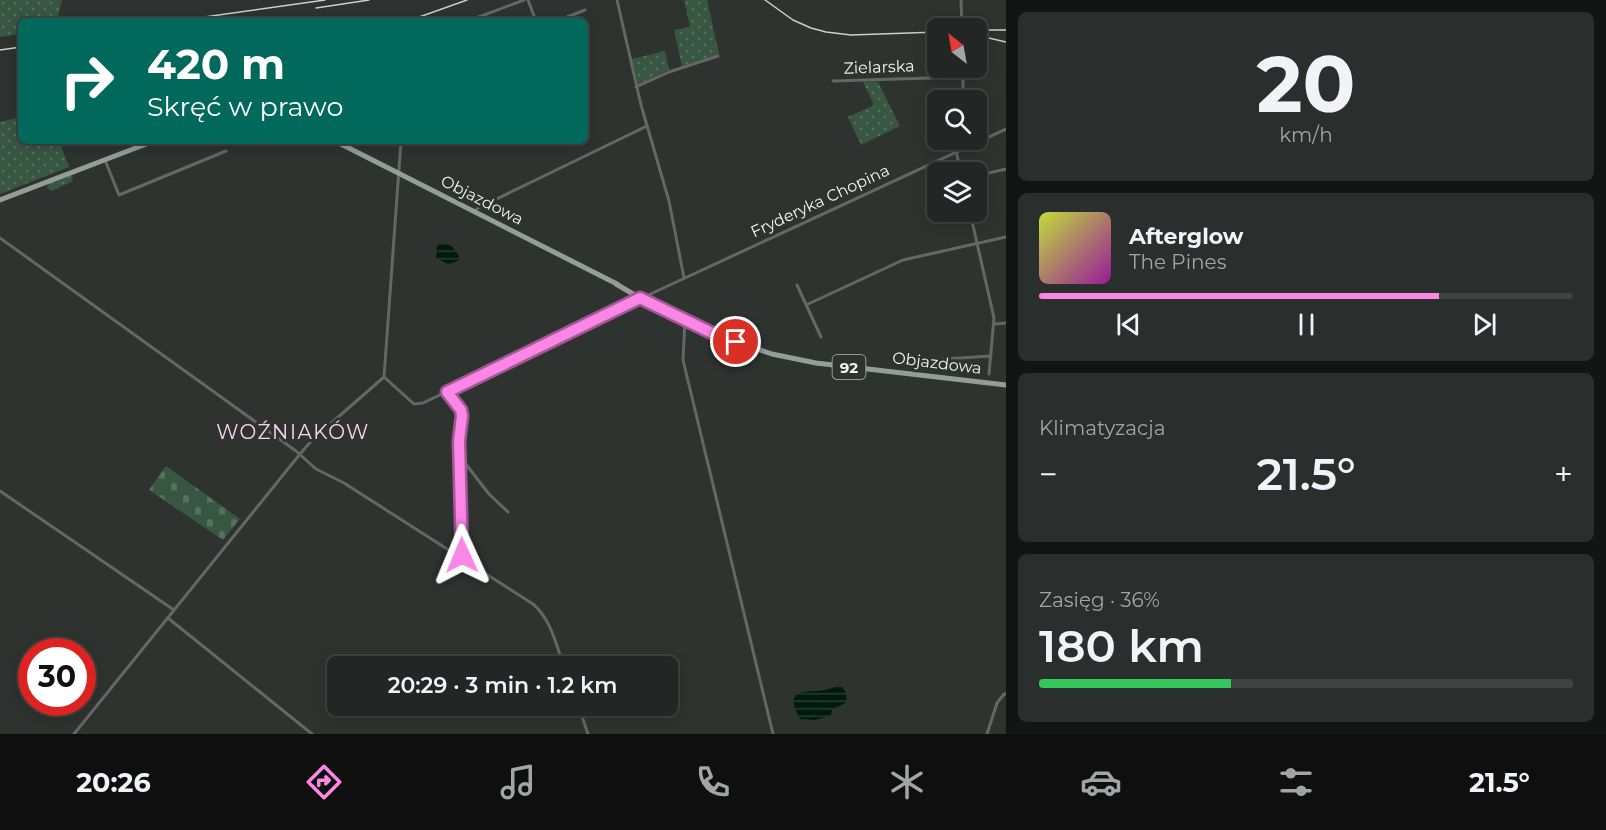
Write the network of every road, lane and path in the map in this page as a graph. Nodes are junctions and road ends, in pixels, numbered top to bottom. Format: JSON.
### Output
{"nodes":[{"id":1,"x":526,"y":0,"type":"edge"},
{"id":2,"x":617,"y":0,"type":"edge"},
{"id":3,"x":962,"y":0,"type":"edge"},
{"id":4,"x":585,"y":10,"type":"dead end"},
{"id":5,"x":478,"y":18,"type":"edge"},
{"id":6,"x":535,"y":18,"type":"edge"},
{"id":7,"x":565,"y":18,"type":"edge"},
{"id":8,"x":962,"y":18,"type":"edge"},
{"id":9,"x":718,"y":56,"type":"dead end"},
{"id":10,"x":927,"y":77,"type":"edge"},
{"id":11,"x":833,"y":81,"type":"dead end"},
{"id":12,"x":636,"y":87,"type":"junction"},
{"id":13,"x":647,"y":126,"type":"junction"},
{"id":14,"x":1006,"y":129,"type":"edge"},
{"id":15,"x":987,"y":138,"type":"edge"},
{"id":16,"x":146,"y":144,"type":"edge"},
{"id":17,"x":341,"y":144,"type":"edge"},
{"id":18,"x":401,"y":144,"type":"edge"},
{"id":19,"x":960,"y":150,"type":"edge"},
{"id":20,"x":226,"y":152,"type":"dead end"},
{"id":21,"x":956,"y":152,"type":"junction"},
{"id":22,"x":105,"y":160,"type":"junction"},
{"id":23,"x":958,"y":162,"type":"edge"},
{"id":24,"x":1006,"y":169,"type":"edge"},
{"id":25,"x":399,"y":173,"type":"junction"},
{"id":26,"x":987,"y":173,"type":"edge"},
{"id":27,"x":0,"y":200,"type":"edge"},
{"id":28,"x":474,"y":212,"type":"junction"},
{"id":29,"x":972,"y":222,"type":"edge"},
{"id":30,"x":1006,"y":237,"type":"edge"},
{"id":31,"x":0,"y":238,"type":"edge"},
{"id":32,"x":977,"y":244,"type":"junction"},
{"id":33,"x":684,"y":278,"type":"junction"},
{"id":34,"x":797,"y":285,"type":"dead end"},
{"id":35,"x":642,"y":298,"type":"junction"},
{"id":36,"x":806,"y":305,"type":"junction"},
{"id":37,"x":685,"y":319,"type":"junction"},
{"id":38,"x":1006,"y":323,"type":"edge"},
{"id":39,"x":994,"y":324,"type":"junction"},
{"id":40,"x":821,"y":337,"type":"dead end"},
{"id":41,"x":991,"y":356,"type":"junction"},
{"id":42,"x":928,"y":360,"type":"dead end"},
{"id":43,"x":989,"y":374,"type":"dead end"},
{"id":44,"x":384,"y":377,"type":"junction"},
{"id":45,"x":1006,"y":385,"type":"edge"},
{"id":46,"x":447,"y":392,"type":"junction"},
{"id":47,"x":300,"y":454,"type":"junction"},
{"id":48,"x":460,"y":456,"type":"junction"},
{"id":49,"x":0,"y":491,"type":"edge"},
{"id":50,"x":508,"y":512,"type":"dead end"},
{"id":51,"x":461,"y":557,"type":"junction"},
{"id":52,"x":174,"y":610,"type":"junction"},
{"id":53,"x":168,"y":618,"type":"junction"},
{"id":54,"x":560,"y":656,"type":"edge"},
{"id":55,"x":1006,"y":694,"type":"edge"},
{"id":56,"x":582,"y":716,"type":"edge"},
{"id":57,"x":74,"y":734,"type":"edge"},
{"id":58,"x":312,"y":734,"type":"edge"},
{"id":59,"x":588,"y":734,"type":"edge"},
{"id":60,"x":773,"y":734,"type":"edge"},
{"id":61,"x":987,"y":734,"type":"edge"}],
"edges":[{"from":1,"to":5,"type":"street"},
{"from":1,"to":6,"type":"street"},
{"from":2,"to":12,"type":"street"},
{"from":3,"to":8,"type":"street"},
{"from":4,"to":7,"type":"street"},
{"from":9,"to":12,"type":"street"},
{"from":10,"to":11,"type":"street","name":"Zielarska"},
{"from":12,"to":13,"type":"street"},
{"from":13,"to":28,"type":"street"},
{"from":13,"to":33,"type":"street"},
{"from":14,"to":15,"type":"street","name":"Fryderyka Chopina"},
{"from":16,"to":22,"type":"main road"},
{"from":17,"to":25,"type":"main road","name":"Objazdowa","number":"92"},
{"from":18,"to":25,"type":"street"},
{"from":19,"to":21,"type":"street","name":"Fryderyka Chopina"},
{"from":20,"to":22,"type":"street"},
{"from":21,"to":23,"type":"street"},
{"from":21,"to":33,"type":"street","name":"Fryderyka Chopina"},
{"from":22,"to":27,"type":"main road"},
{"from":24,"to":26,"type":"street"},
{"from":25,"to":28,"type":"main road","name":"Objazdowa","number":"92"},
{"from":25,"to":44,"type":"street"},
{"from":28,"to":35,"type":"main road","name":"Objazdowa","number":"92"},
{"from":29,"to":32,"type":"street"},
{"from":30,"to":32,"type":"street"},
{"from":31,"to":47,"type":"street"},
{"from":32,"to":36,"type":"street"},
{"from":32,"to":39,"type":"street"},
{"from":33,"to":35,"type":"street","name":"Fryderyka Chopina"},
{"from":34,"to":36,"type":"street"},
{"from":35,"to":37,"type":"main road","name":"Objazdowa","number":"92"},
{"from":35,"to":46,"type":"street","name":"Fryderyka Chopina"},
{"from":36,"to":40,"type":"street"},
{"from":37,"to":45,"type":"main road","name":"Objazdowa","number":"92"},
{"from":37,"to":60,"type":"street"},
{"from":38,"to":39,"type":"street"},
{"from":39,"to":41,"type":"street"},
{"from":41,"to":42,"type":"street"},
{"from":41,"to":43,"type":"street"},
{"from":44,"to":46,"type":"street","name":"Fryderyka Chopina"},
{"from":44,"to":47,"type":"street"},
{"from":46,"to":48,"type":"street"},
{"from":47,"to":51,"type":"street"},
{"from":47,"to":52,"type":"street"},
{"from":48,"to":50,"type":"street"},
{"from":48,"to":51,"type":"street"},
{"from":49,"to":52,"type":"street"},
{"from":51,"to":54,"type":"street"},
{"from":52,"to":53,"type":"street"},
{"from":53,"to":57,"type":"street"},
{"from":53,"to":58,"type":"street"},
{"from":55,"to":61,"type":"street"},
{"from":56,"to":59,"type":"street"}]}
